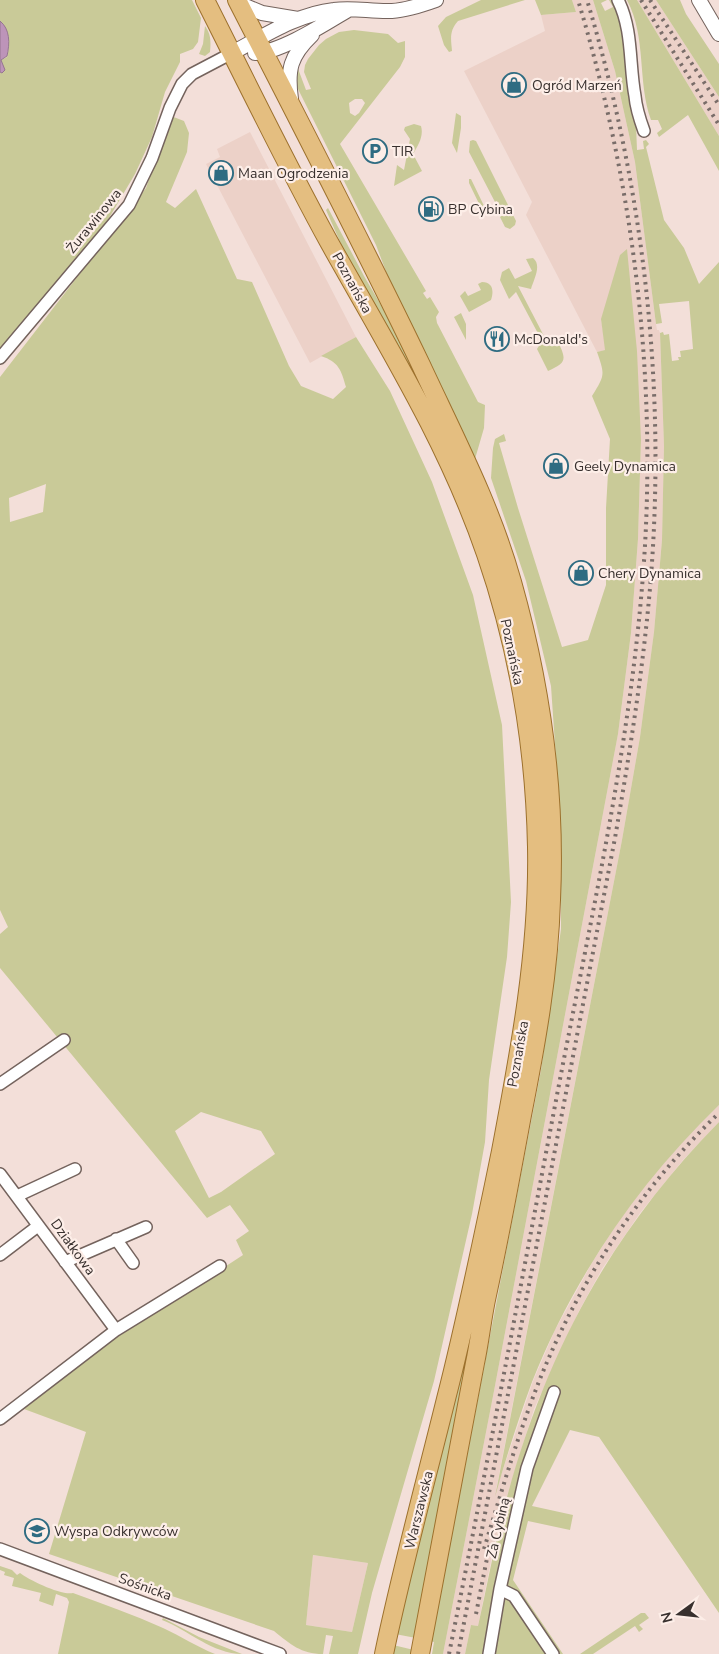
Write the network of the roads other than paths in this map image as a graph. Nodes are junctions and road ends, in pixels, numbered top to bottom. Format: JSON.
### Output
{"nodes":[{"id":1,"x":205,"y":0,"type":"edge"},
{"id":2,"x":436,"y":0,"type":"edge"},
{"id":3,"x":618,"y":0,"type":"edge"},
{"id":4,"x":699,"y":0,"type":"edge"},
{"id":5,"x":237,"y":2,"type":"edge"},
{"id":6,"x":351,"y":9,"type":"junction"},
{"id":7,"x":298,"y":19,"type":"junction"},
{"id":8,"x":321,"y":26,"type":"junction"},
{"id":9,"x":719,"y":34,"type":"edge"},
{"id":10,"x":260,"y":46,"type":"junction"},
{"id":11,"x":232,"y":53,"type":"junction"},
{"id":12,"x":293,"y":111,"type":"junction"},
{"id":13,"x":644,"y":131,"type":"dead end"},
{"id":14,"x":0,"y":358,"type":"edge"},
{"id":15,"x":64,"y":1040,"type":"dead end"},
{"id":16,"x":0,"y":1084,"type":"edge"},
{"id":17,"x":75,"y":1169,"type":"dead end"},
{"id":18,"x":0,"y":1174,"type":"edge"},
{"id":19,"x":17,"y":1196,"type":"junction"},
{"id":20,"x":38,"y":1226,"type":"junction"},
{"id":21,"x":146,"y":1227,"type":"dead end"},
{"id":22,"x":116,"y":1239,"type":"junction"},
{"id":23,"x":0,"y":1255,"type":"edge"},
{"id":24,"x":65,"y":1262,"type":"junction"},
{"id":25,"x":133,"y":1263,"type":"dead end"},
{"id":26,"x":220,"y":1266,"type":"dead end"},
{"id":27,"x":116,"y":1330,"type":"junction"},
{"id":28,"x":454,"y":1366,"type":"joint"},
{"id":29,"x":474,"y":1370,"type":"joint"},
{"id":30,"x":554,"y":1392,"type":"dead end"},
{"id":31,"x":0,"y":1419,"type":"edge"},
{"id":32,"x":0,"y":1549,"type":"edge"},
{"id":33,"x":500,"y":1589,"type":"junction"},
{"id":34,"x":280,"y":1654,"type":"edge"},
{"id":35,"x":384,"y":1654,"type":"edge"},
{"id":36,"x":420,"y":1654,"type":"edge"},
{"id":37,"x":489,"y":1654,"type":"edge"},
{"id":38,"x":553,"y":1654,"type":"edge"}],
"edges":[{"from":1,"to":11,"type":"main road","name":"Poznańska"},
{"from":2,"to":6,"type":"street"},
{"from":3,"to":13,"type":"street"},
{"from":4,"to":9,"type":"street"},
{"from":5,"to":7,"type":"street"},
{"from":5,"to":10,"type":"main road","name":"Poznańska"},
{"from":6,"to":7,"type":"street"},
{"from":6,"to":8,"type":"street"},
{"from":7,"to":10,"type":"street"},
{"from":8,"to":10,"type":"street"},
{"from":8,"to":12,"type":"street"},
{"from":10,"to":11,"type":"street"},
{"from":10,"to":12,"type":"main road","name":"Poznańska"},
{"from":11,"to":14,"type":"street","name":"Żurawinowa"},
{"from":11,"to":28,"type":"main road","name":"Poznańska"},
{"from":12,"to":29,"type":"main road","name":"Poznańska"},
{"from":15,"to":16,"type":"street"},
{"from":17,"to":19,"type":"street"},
{"from":18,"to":19,"type":"street","name":"Działkowa"},
{"from":19,"to":20,"type":"street","name":"Działkowa"},
{"from":20,"to":23,"type":"street"},
{"from":20,"to":24,"type":"street","name":"Działkowa"},
{"from":21,"to":22,"type":"street"},
{"from":22,"to":24,"type":"street"},
{"from":22,"to":25,"type":"street"},
{"from":24,"to":27,"type":"street","name":"Działkowa"},
{"from":26,"to":27,"type":"street"},
{"from":27,"to":31,"type":"street"},
{"from":28,"to":35,"type":"main road","name":"Warszawska"},
{"from":29,"to":36,"type":"main road","name":"Warszawska"},
{"from":30,"to":33,"type":"street","name":"Za Cybiną"},
{"from":32,"to":34,"type":"street","name":"Sośnicka"},
{"from":33,"to":37,"type":"street","name":"Za Cybiną"},
{"from":33,"to":38,"type":"street"}]}
